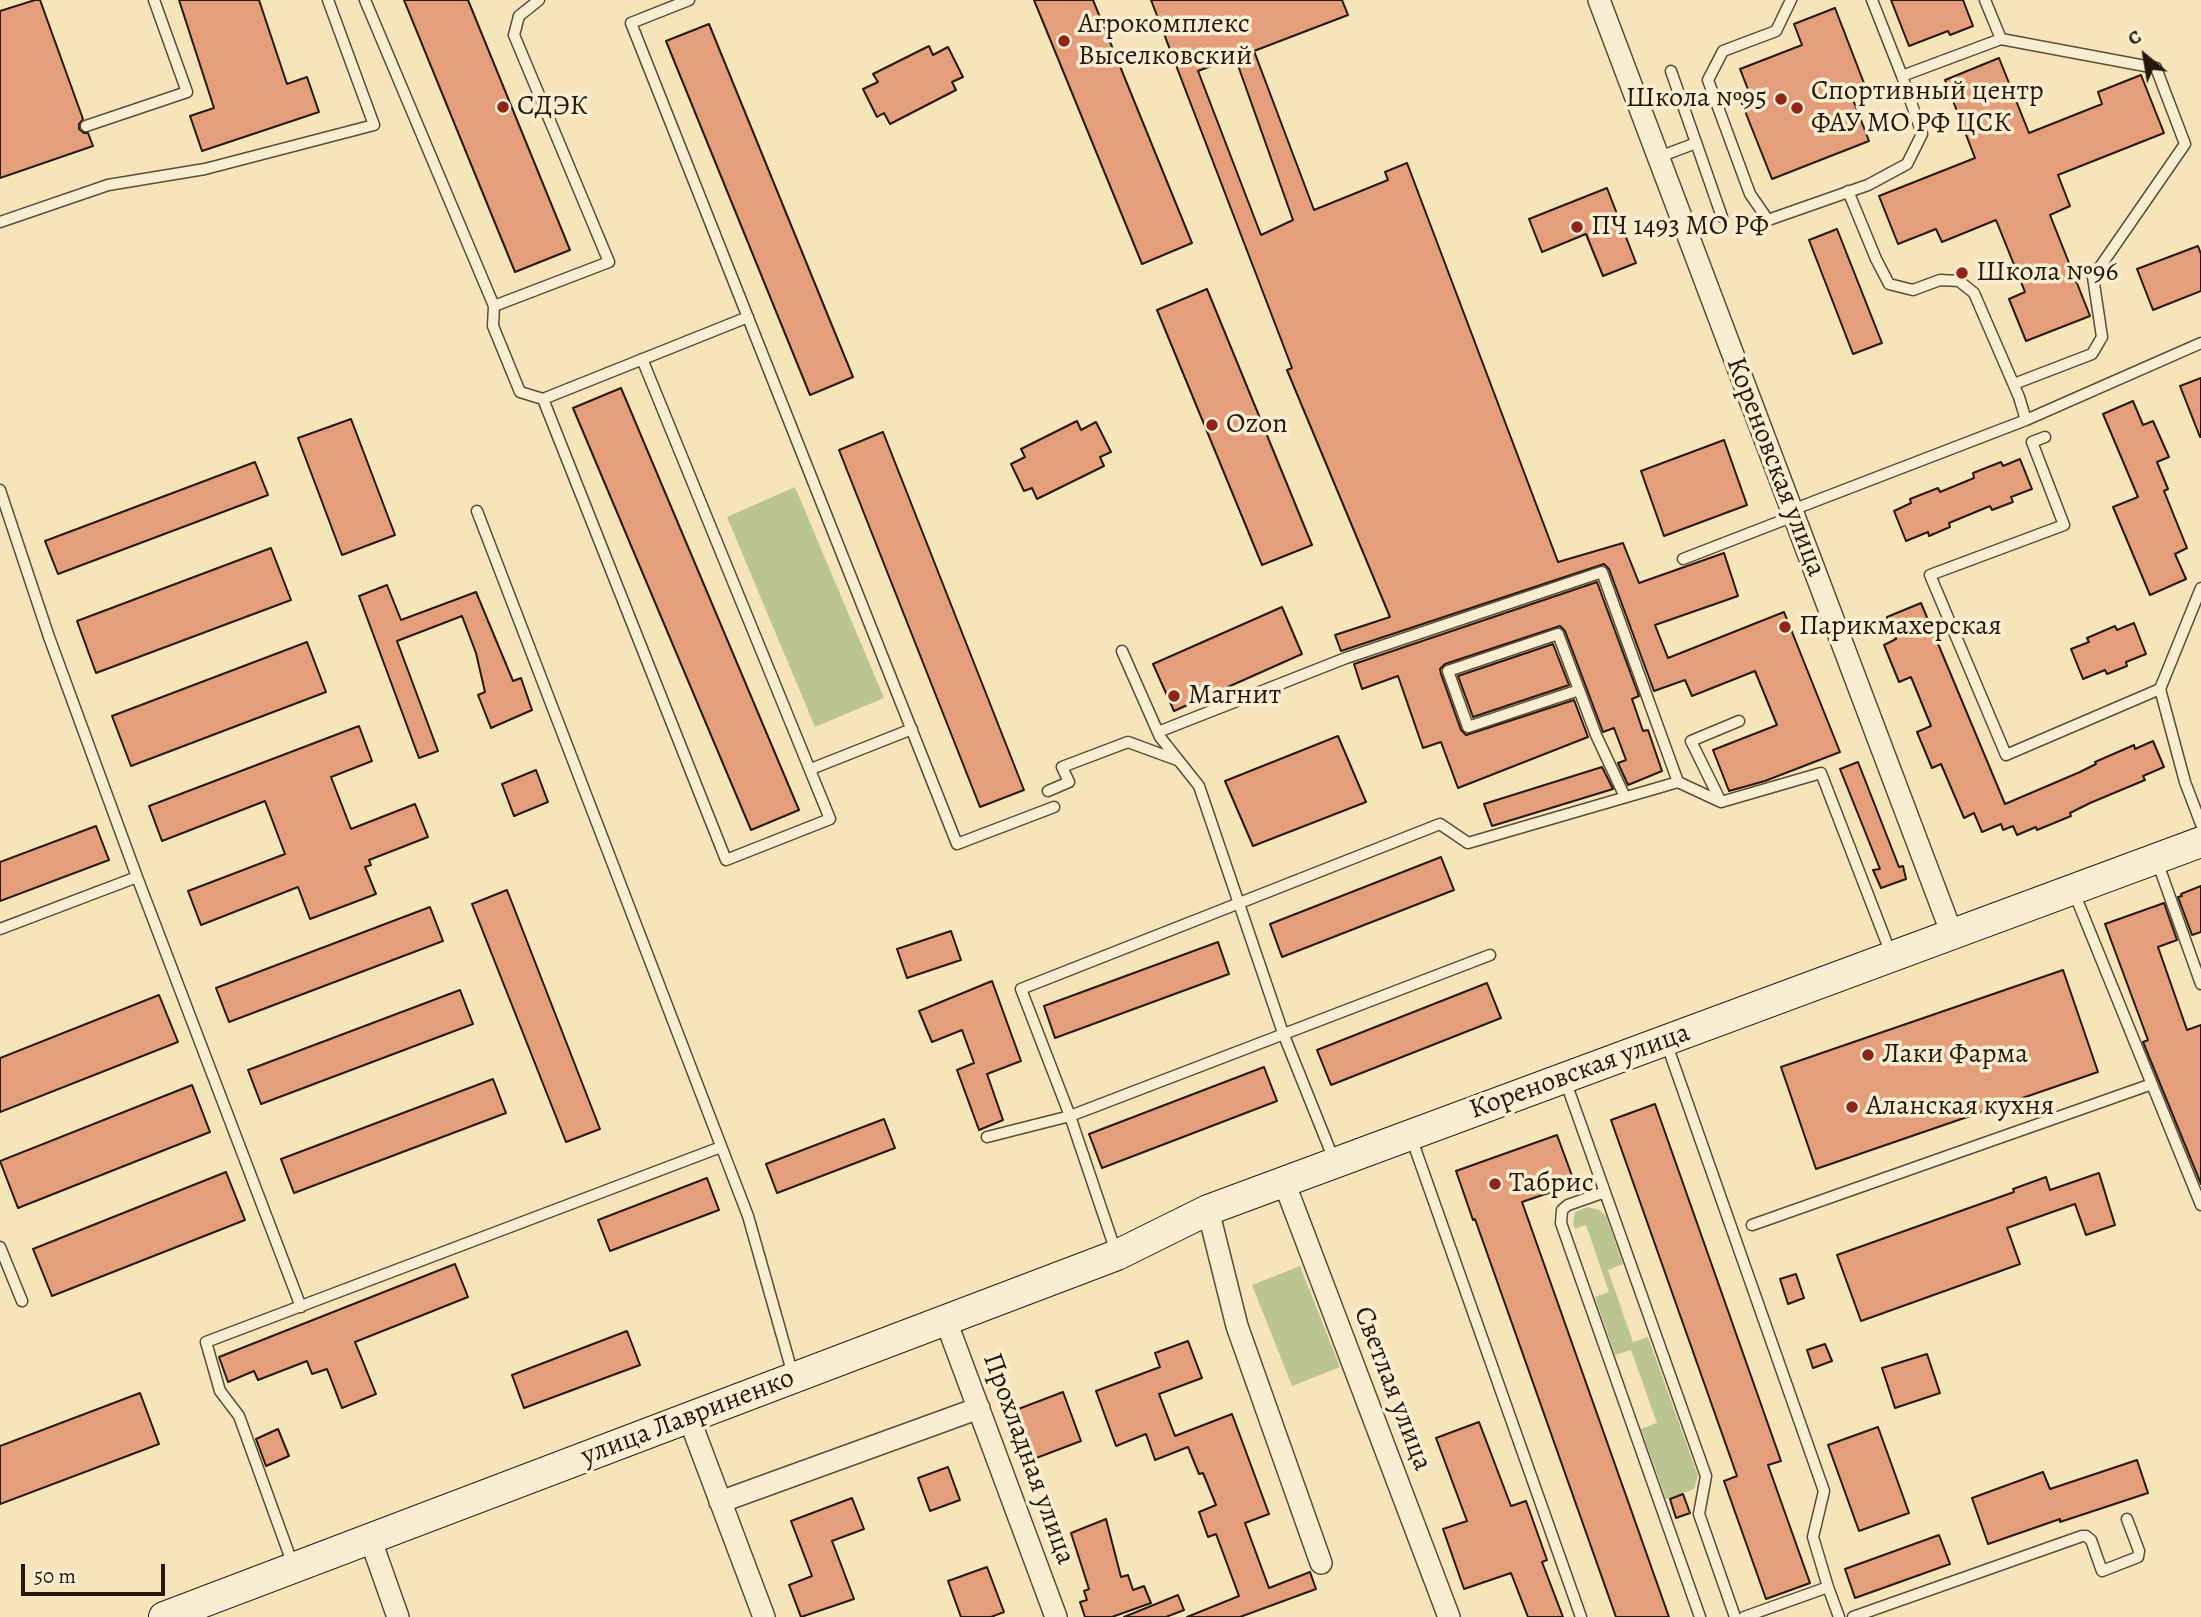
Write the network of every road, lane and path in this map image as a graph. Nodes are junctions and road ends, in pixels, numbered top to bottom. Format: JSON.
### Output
{"nodes":[{"id":1,"x":154,"y":0,"type":"edge"},
{"id":2,"x":328,"y":0,"type":"edge"},
{"id":3,"x":365,"y":0,"type":"edge"},
{"id":4,"x":539,"y":0,"type":"edge"},
{"id":5,"x":689,"y":0,"type":"edge"},
{"id":6,"x":1599,"y":0,"type":"edge"},
{"id":7,"x":1791,"y":0,"type":"edge"},
{"id":8,"x":1872,"y":0,"type":"edge"},
{"id":9,"x":1986,"y":0,"type":"edge"},
{"id":10,"x":2001,"y":39,"type":"junction"},
{"id":11,"x":1671,"y":71,"type":"dead end"},
{"id":12,"x":1902,"y":76,"type":"junction"},
{"id":13,"x":86,"y":126,"type":"dead end"},
{"id":14,"x":1696,"y":143,"type":"junction"},
{"id":15,"x":1660,"y":157,"type":"junction"},
{"id":16,"x":1848,"y":191,"type":"junction"},
{"id":17,"x":1722,"y":217,"type":"dead end"},
{"id":18,"x":0,"y":222,"type":"edge"},
{"id":19,"x":494,"y":306,"type":"junction"},
{"id":20,"x":748,"y":317,"type":"junction"},
{"id":21,"x":2201,"y":344,"type":"edge"},
{"id":22,"x":642,"y":359,"type":"junction"},
{"id":23,"x":2014,"y":384,"type":"junction"},
{"id":24,"x":543,"y":399,"type":"junction"},
{"id":25,"x":2026,"y":420,"type":"junction"},
{"id":26,"x":2045,"y":437,"type":"dead end"},
{"id":27,"x":0,"y":490,"type":"edge"},
{"id":28,"x":477,"y":511,"type":"dead end"},
{"id":29,"x":1793,"y":513,"type":"junction"},
{"id":30,"x":1683,"y":559,"type":"dead end"},
{"id":31,"x":2201,"y":588,"type":"edge"},
{"id":32,"x":1122,"y":651,"type":"dead end"},
{"id":33,"x":2160,"y":689,"type":"junction"},
{"id":34,"x":1579,"y":690,"type":"junction"},
{"id":35,"x":1739,"y":721,"type":"dead end"},
{"id":36,"x":912,"y":729,"type":"junction"},
{"id":37,"x":1158,"y":732,"type":"junction"},
{"id":38,"x":1178,"y":760,"type":"junction"},
{"id":39,"x":811,"y":769,"type":"junction"},
{"id":40,"x":1678,"y":782,"type":"junction"},
{"id":41,"x":1048,"y":791,"type":"dead end"},
{"id":42,"x":1625,"y":797,"type":"junction"},
{"id":43,"x":1721,"y":802,"type":"junction"},
{"id":44,"x":1054,"y":807,"type":"dead end"},
{"id":45,"x":2201,"y":824,"type":"edge"},
{"id":46,"x":2201,"y":842,"type":"edge"},
{"id":47,"x":2156,"y":859,"type":"junction"},
{"id":48,"x":137,"y":877,"type":"junction"},
{"id":49,"x":2073,"y":889,"type":"junction"},
{"id":50,"x":1239,"y":904,"type":"junction"},
{"id":51,"x":0,"y":929,"type":"edge"},
{"id":52,"x":1952,"y":934,"type":"junction"},
{"id":53,"x":1490,"y":955,"type":"dead end"},
{"id":54,"x":1892,"y":956,"type":"junction"},
{"id":55,"x":2201,"y":984,"type":"edge"},
{"id":56,"x":1283,"y":1033,"type":"junction"},
{"id":57,"x":1666,"y":1040,"type":"junction"},
{"id":58,"x":1564,"y":1077,"type":"junction"},
{"id":59,"x":2152,"y":1084,"type":"junction"},
{"id":60,"x":1070,"y":1116,"type":"junction"},
{"id":61,"x":1410,"y":1135,"type":"junction"},
{"id":62,"x":987,"y":1137,"type":"dead end"},
{"id":63,"x":721,"y":1147,"type":"junction"},
{"id":64,"x":1335,"y":1162,"type":"junction"},
{"id":65,"x":1284,"y":1182,"type":"junction"},
{"id":66,"x":1605,"y":1192,"type":"junction"},
{"id":67,"x":2201,"y":1206,"type":"edge"},
{"id":68,"x":1208,"y":1210,"type":"junction"},
{"id":69,"x":1752,"y":1225,"type":"dead end"},
{"id":70,"x":0,"y":1247,"type":"edge"},
{"id":71,"x":1117,"y":1255,"type":"junction"},
{"id":72,"x":22,"y":1301,"type":"dead end"},
{"id":73,"x":301,"y":1307,"type":"junction"},
{"id":74,"x":946,"y":1321,"type":"junction"},
{"id":75,"x":794,"y":1378,"type":"junction"},
{"id":76,"x":979,"y":1408,"type":"junction"},
{"id":77,"x":689,"y":1418,"type":"junction"},
{"id":78,"x":720,"y":1502,"type":"junction"},
{"id":79,"x":2127,"y":1519,"type":"dead end"},
{"id":80,"x":370,"y":1538,"type":"junction"},
{"id":81,"x":1321,"y":1563,"type":"dead end"},
{"id":82,"x":294,"y":1567,"type":"junction"},
{"id":83,"x":1828,"y":1587,"type":"junction"},
{"id":84,"x":164,"y":1617,"type":"edge"},
{"id":85,"x":398,"y":1617,"type":"edge"},
{"id":86,"x":764,"y":1617,"type":"edge"},
{"id":87,"x":1056,"y":1617,"type":"edge"},
{"id":88,"x":1449,"y":1617,"type":"edge"},
{"id":89,"x":1581,"y":1617,"type":"edge"},
{"id":90,"x":1700,"y":1617,"type":"edge"},
{"id":91,"x":1735,"y":1617,"type":"edge"},
{"id":92,"x":1744,"y":1617,"type":"edge"},
{"id":93,"x":1839,"y":1617,"type":"edge"},
{"id":94,"x":1853,"y":1617,"type":"edge"}],
"edges":[{"from":1,"to":13,"type":"lane"},
{"from":2,"to":18,"type":"lane"},
{"from":3,"to":19,"type":"lane"},
{"from":4,"to":19,"type":"lane"},
{"from":5,"to":20,"type":"lane"},
{"from":6,"to":15,"type":"street","name":"Кореновская улица"},
{"from":7,"to":16,"type":"lane"},
{"from":8,"to":12,"type":"lane"},
{"from":9,"to":10,"type":"lane"},
{"from":10,"to":12,"type":"lane"},
{"from":10,"to":23,"type":"lane"},
{"from":11,"to":14,"type":"lane"},
{"from":12,"to":16,"type":"lane"},
{"from":14,"to":15,"type":"lane"},
{"from":14,"to":17,"type":"lane"},
{"from":15,"to":29,"type":"street","name":"Кореновская улица"},
{"from":16,"to":23,"type":"lane"},
{"from":19,"to":24,"type":"lane"},
{"from":20,"to":22,"type":"lane"},
{"from":20,"to":36,"type":"lane"},
{"from":21,"to":25,"type":"lane"},
{"from":22,"to":24,"type":"lane"},
{"from":22,"to":39,"type":"lane"},
{"from":23,"to":25,"type":"lane"},
{"from":24,"to":39,"type":"lane"},
{"from":25,"to":29,"type":"lane"},
{"from":26,"to":33,"type":"lane"},
{"from":27,"to":48,"type":"lane"},
{"from":28,"to":63,"type":"lane"},
{"from":29,"to":30,"type":"lane"},
{"from":29,"to":52,"type":"street","name":"Кореновская улица"},
{"from":31,"to":33,"type":"lane"},
{"from":32,"to":37,"type":"lane"},
{"from":33,"to":45,"type":"lane"},
{"from":34,"to":34,"type":"lane"},
{"from":34,"to":42,"type":"lane"},
{"from":35,"to":43,"type":"lane"},
{"from":36,"to":39,"type":"lane"},
{"from":36,"to":44,"type":"lane"},
{"from":37,"to":38,"type":"lane"},
{"from":37,"to":40,"type":"lane"},
{"from":38,"to":41,"type":"lane"},
{"from":38,"to":50,"type":"lane"},
{"from":40,"to":42,"type":"lane"},
{"from":40,"to":43,"type":"lane"},
{"from":42,"to":50,"type":"lane"},
{"from":43,"to":54,"type":"lane"},
{"from":46,"to":47,"type":"street","name":"Кореновская улица"},
{"from":47,"to":49,"type":"street","name":"Кореновская улица"},
{"from":47,"to":55,"type":"lane"},
{"from":48,"to":51,"type":"lane"},
{"from":48,"to":73,"type":"lane"},
{"from":49,"to":52,"type":"street","name":"Кореновская улица"},
{"from":49,"to":59,"type":"lane"},
{"from":50,"to":56,"type":"lane"},
{"from":50,"to":60,"type":"lane"},
{"from":52,"to":54,"type":"street","name":"Кореновская улица"},
{"from":53,"to":56,"type":"lane"},
{"from":54,"to":57,"type":"street","name":"Кореновская улица"},
{"from":56,"to":60,"type":"lane"},
{"from":56,"to":64,"type":"lane"},
{"from":57,"to":58,"type":"street","name":"Кореновская улица"},
{"from":57,"to":83,"type":"lane"},
{"from":58,"to":61,"type":"street","name":"Кореновская улица"},
{"from":58,"to":66,"type":"lane"},
{"from":59,"to":67,"type":"lane"},
{"from":59,"to":69,"type":"lane"},
{"from":60,"to":62,"type":"lane"},
{"from":60,"to":71,"type":"lane"},
{"from":61,"to":64,"type":"street","name":"Кореновская улица"},
{"from":61,"to":89,"type":"lane"},
{"from":63,"to":73,"type":"lane"},
{"from":63,"to":75,"type":"lane"},
{"from":64,"to":65,"type":"street","name":"Кореновская улица"},
{"from":65,"to":68,"type":"street","name":"Кореновская улица"},
{"from":65,"to":88,"type":"street","name":"Светлая улица"},
{"from":66,"to":90,"type":"lane"},
{"from":66,"to":91,"type":"lane"},
{"from":68,"to":71,"type":"street","name":"улица Лавриненко"},
{"from":68,"to":81,"type":"street"},
{"from":70,"to":72,"type":"lane"},
{"from":71,"to":74,"type":"street","name":"улица Лавриненко"},
{"from":73,"to":82,"type":"lane"},
{"from":74,"to":75,"type":"street","name":"улица Лавриненко"},
{"from":74,"to":76,"type":"street","name":"Прохладная улица"},
{"from":75,"to":77,"type":"street","name":"улица Лавриненко"},
{"from":76,"to":78,"type":"street"},
{"from":76,"to":87,"type":"street","name":"Прохладная улица"},
{"from":77,"to":78,"type":"street"},
{"from":77,"to":80,"type":"street","name":"улица Лавриненко"},
{"from":78,"to":86,"type":"street"},
{"from":79,"to":94,"type":"lane"},
{"from":80,"to":82,"type":"street","name":"улица Лавриненко"},
{"from":80,"to":85,"type":"street"},
{"from":82,"to":84,"type":"street","name":"улица Лавриненко"},
{"from":83,"to":92,"type":"lane"},
{"from":83,"to":93,"type":"lane"}]}
